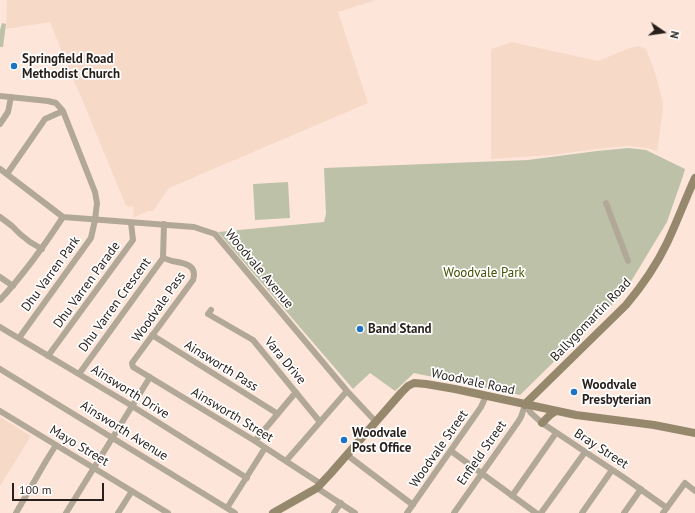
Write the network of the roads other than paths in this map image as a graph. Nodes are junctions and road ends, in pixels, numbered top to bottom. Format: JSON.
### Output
{"nodes":[{"id":1,"x":0,"y":96,"type":"edge"},
{"id":2,"x":11,"y":97,"type":"junction"},
{"id":3,"x":63,"y":111,"type":"junction"},
{"id":4,"x":0,"y":124,"type":"edge"},
{"id":5,"x":0,"y":170,"type":"edge"},
{"id":6,"x":7,"y":174,"type":"junction"},
{"id":7,"x":695,"y":178,"type":"edge"},
{"id":8,"x":606,"y":203,"type":"dead end"},
{"id":9,"x":0,"y":217,"type":"edge"},
{"id":10,"x":64,"y":217,"type":"junction"},
{"id":11,"x":95,"y":220,"type":"junction"},
{"id":12,"x":131,"y":223,"type":"junction"},
{"id":13,"x":164,"y":224,"type":"junction"},
{"id":14,"x":42,"y":249,"type":"junction"},
{"id":15,"x":163,"y":258,"type":"junction"},
{"id":16,"x":628,"y":261,"type":"dead end"},
{"id":17,"x":0,"y":277,"type":"edge"},
{"id":18,"x":13,"y":286,"type":"junction"},
{"id":19,"x":0,"y":300,"type":"edge"},
{"id":20,"x":210,"y":310,"type":"dead end"},
{"id":21,"x":0,"y":327,"type":"edge"},
{"id":22,"x":152,"y":336,"type":"junction"},
{"id":23,"x":19,"y":338,"type":"junction"},
{"id":24,"x":48,"y":356,"type":"junction"},
{"id":25,"x":132,"y":364,"type":"joint"},
{"id":26,"x":0,"y":369,"type":"edge"},
{"id":27,"x":79,"y":374,"type":"junction"},
{"id":28,"x":150,"y":377,"type":"junction"},
{"id":29,"x":347,"y":391,"type":"junction"},
{"id":30,"x":296,"y":392,"type":"junction"},
{"id":31,"x":486,"y":396,"type":"junction"},
{"id":32,"x":525,"y":405,"type":"junction"},
{"id":33,"x":132,"y":406,"type":"junction"},
{"id":34,"x":0,"y":411,"type":"edge"},
{"id":35,"x":556,"y":411,"type":"junction"},
{"id":36,"x":278,"y":414,"type":"junction"},
{"id":37,"x":320,"y":422,"type":"junction"},
{"id":38,"x":376,"y":422,"type":"junction"},
{"id":39,"x":542,"y":423,"type":"junction"},
{"id":40,"x":556,"y":433,"type":"junction"},
{"id":41,"x":695,"y":433,"type":"edge"},
{"id":42,"x":112,"y":437,"type":"junction"},
{"id":43,"x":255,"y":441,"type":"junction"},
{"id":44,"x":56,"y":445,"type":"junction"},
{"id":45,"x":265,"y":448,"type":"junction"},
{"id":46,"x":451,"y":451,"type":"junction"},
{"id":47,"x":585,"y":452,"type":"junction"},
{"id":48,"x":347,"y":455,"type":"junction"},
{"id":49,"x":286,"y":461,"type":"junction"},
{"id":50,"x":94,"y":468,"type":"junction"},
{"id":51,"x":612,"y":470,"type":"junction"},
{"id":52,"x":482,"y":474,"type":"junction"},
{"id":53,"x":247,"y":478,"type":"junction"},
{"id":54,"x":319,"y":486,"type":"junction"},
{"id":55,"x":641,"y":489,"type":"junction"},
{"id":56,"x":695,"y":490,"type":"edge"},
{"id":57,"x":132,"y":491,"type":"junction"},
{"id":58,"x":512,"y":496,"type":"junction"},
{"id":59,"x":341,"y":503,"type":"junction"},
{"id":60,"x":413,"y":505,"type":"junction"},
{"id":61,"x":227,"y":508,"type":"junction"},
{"id":62,"x":665,"y":510,"type":"edge"},
{"id":63,"x":533,"y":512,"type":"edge"},
{"id":64,"x":16,"y":513,"type":"edge"},
{"id":65,"x":66,"y":513,"type":"edge"},
{"id":66,"x":118,"y":513,"type":"edge"},
{"id":67,"x":168,"y":513,"type":"edge"},
{"id":68,"x":235,"y":513,"type":"edge"},
{"id":69,"x":273,"y":513,"type":"edge"},
{"id":70,"x":334,"y":513,"type":"edge"},
{"id":71,"x":355,"y":513,"type":"edge"},
{"id":72,"x":407,"y":513,"type":"edge"},
{"id":73,"x":454,"y":513,"type":"edge"},
{"id":74,"x":541,"y":513,"type":"edge"},
{"id":75,"x":582,"y":513,"type":"edge"},
{"id":76,"x":624,"y":513,"type":"edge"}],
"edges":[{"from":1,"to":2,"type":"street"},
{"from":2,"to":3,"type":"street"},
{"from":2,"to":4,"type":"street"},
{"from":3,"to":6,"type":"street"},
{"from":3,"to":11,"type":"street","name":"Dhu Varren Park"},
{"from":5,"to":6,"type":"street"},
{"from":6,"to":10,"type":"street"},
{"from":7,"to":32,"type":"main road","name":"Ballygomartin Road"},
{"from":8,"to":16,"type":"street"},
{"from":9,"to":14,"type":"street"},
{"from":10,"to":11,"type":"street","name":"Woodvale Avenue"},
{"from":10,"to":14,"type":"street"},
{"from":11,"to":12,"type":"street","name":"Woodvale Avenue"},
{"from":11,"to":23,"type":"street","name":"Dhu Varren Park"},
{"from":12,"to":13,"type":"street","name":"Woodvale Avenue"},
{"from":12,"to":24,"type":"street","name":"Dhu Varren Parade"},
{"from":13,"to":15,"type":"street","name":"Dhu Varren Crescent"},
{"from":13,"to":29,"type":"street","name":"Woodvale Avenue"},
{"from":14,"to":18,"type":"street"},
{"from":15,"to":22,"type":"street","name":"Woodvale Pass"},
{"from":15,"to":27,"type":"street","name":"Dhu Varren Crescent"},
{"from":17,"to":18,"type":"street"},
{"from":18,"to":19,"type":"street"},
{"from":20,"to":30,"type":"street","name":"Vara Drive"},
{"from":21,"to":23,"type":"street","name":"Ainsworth Drive"},
{"from":22,"to":25,"type":"street","name":"Woodvale Pass"},
{"from":22,"to":36,"type":"street","name":"Ainsworth Pass"},
{"from":23,"to":24,"type":"street","name":"Ainsworth Drive"},
{"from":24,"to":27,"type":"street","name":"Ainsworth Drive"},
{"from":25,"to":28,"type":"street","name":"Ainsworth Street"},
{"from":26,"to":42,"type":"street","name":"Ainsworth Avenue"},
{"from":27,"to":33,"type":"street","name":"Ainsworth Drive"},
{"from":28,"to":33,"type":"street"},
{"from":28,"to":43,"type":"street","name":"Ainsworth Street"},
{"from":29,"to":37,"type":"street"},
{"from":29,"to":38,"type":"street","name":"Woodvale Avenue"},
{"from":30,"to":36,"type":"street"},
{"from":30,"to":37,"type":"street","name":"Vara Drive"},
{"from":31,"to":32,"type":"main road","name":"Woodvale Road"},
{"from":31,"to":38,"type":"main road","name":"Woodvale Road"},
{"from":31,"to":46,"type":"street","name":"Woodvale Street"},
{"from":32,"to":35,"type":"main road","name":"Woodvale Road"},
{"from":32,"to":39,"type":"street","name":"Bray Street"},
{"from":32,"to":52,"type":"street","name":"Enfield Street"},
{"from":33,"to":42,"type":"street"},
{"from":33,"to":53,"type":"street","name":"Ainsworth Drive"},
{"from":34,"to":44,"type":"street","name":"Mayo Street"},
{"from":35,"to":39,"type":"main road"},
{"from":35,"to":41,"type":"main road","name":"Woodvale Road"},
{"from":36,"to":43,"type":"street"},
{"from":37,"to":49,"type":"street"},
{"from":38,"to":48,"type":"main road","name":"Woodvale Road"},
{"from":39,"to":40,"type":"street","name":"Bray Street"},
{"from":40,"to":47,"type":"street","name":"Bray Street"},
{"from":40,"to":58,"type":"street"},
{"from":42,"to":50,"type":"street"},
{"from":42,"to":61,"type":"street","name":"Ainsworth Avenue"},
{"from":43,"to":45,"type":"street","name":"Ainsworth Street"},
{"from":44,"to":50,"type":"street","name":"Mayo Street"},
{"from":44,"to":64,"type":"street"},
{"from":45,"to":49,"type":"street","name":"Ainsworth Street"},
{"from":45,"to":53,"type":"street"},
{"from":46,"to":52,"type":"street"},
{"from":46,"to":60,"type":"street","name":"Woodvale Street"},
{"from":47,"to":51,"type":"street","name":"Bray Street"},
{"from":47,"to":74,"type":"street"},
{"from":48,"to":54,"type":"main road","name":"Woodvale Road"},
{"from":48,"to":60,"type":"street"},
{"from":49,"to":54,"type":"street","name":"Ainsworth Street"},
{"from":50,"to":57,"type":"street","name":"Mayo Street"},
{"from":50,"to":65,"type":"street"},
{"from":51,"to":55,"type":"street","name":"Bray Street"},
{"from":51,"to":75,"type":"street"},
{"from":52,"to":58,"type":"street"},
{"from":52,"to":73,"type":"street","name":"Enfield Street"},
{"from":53,"to":61,"type":"street"},
{"from":54,"to":59,"type":"street","name":"Ainsworth Street"},
{"from":54,"to":69,"type":"main road","name":"Woodvale Road"},
{"from":55,"to":62,"type":"street","name":"Bray Street"},
{"from":55,"to":76,"type":"street"},
{"from":56,"to":62,"type":"street"},
{"from":57,"to":66,"type":"street"},
{"from":57,"to":67,"type":"street","name":"Mayo Street"},
{"from":58,"to":63,"type":"street"},
{"from":59,"to":70,"type":"street"},
{"from":59,"to":71,"type":"street","name":"Ainsworth Street"},
{"from":60,"to":72,"type":"street","name":"Woodvale Street"},
{"from":61,"to":68,"type":"street","name":"Ainsworth Avenue"}]}
